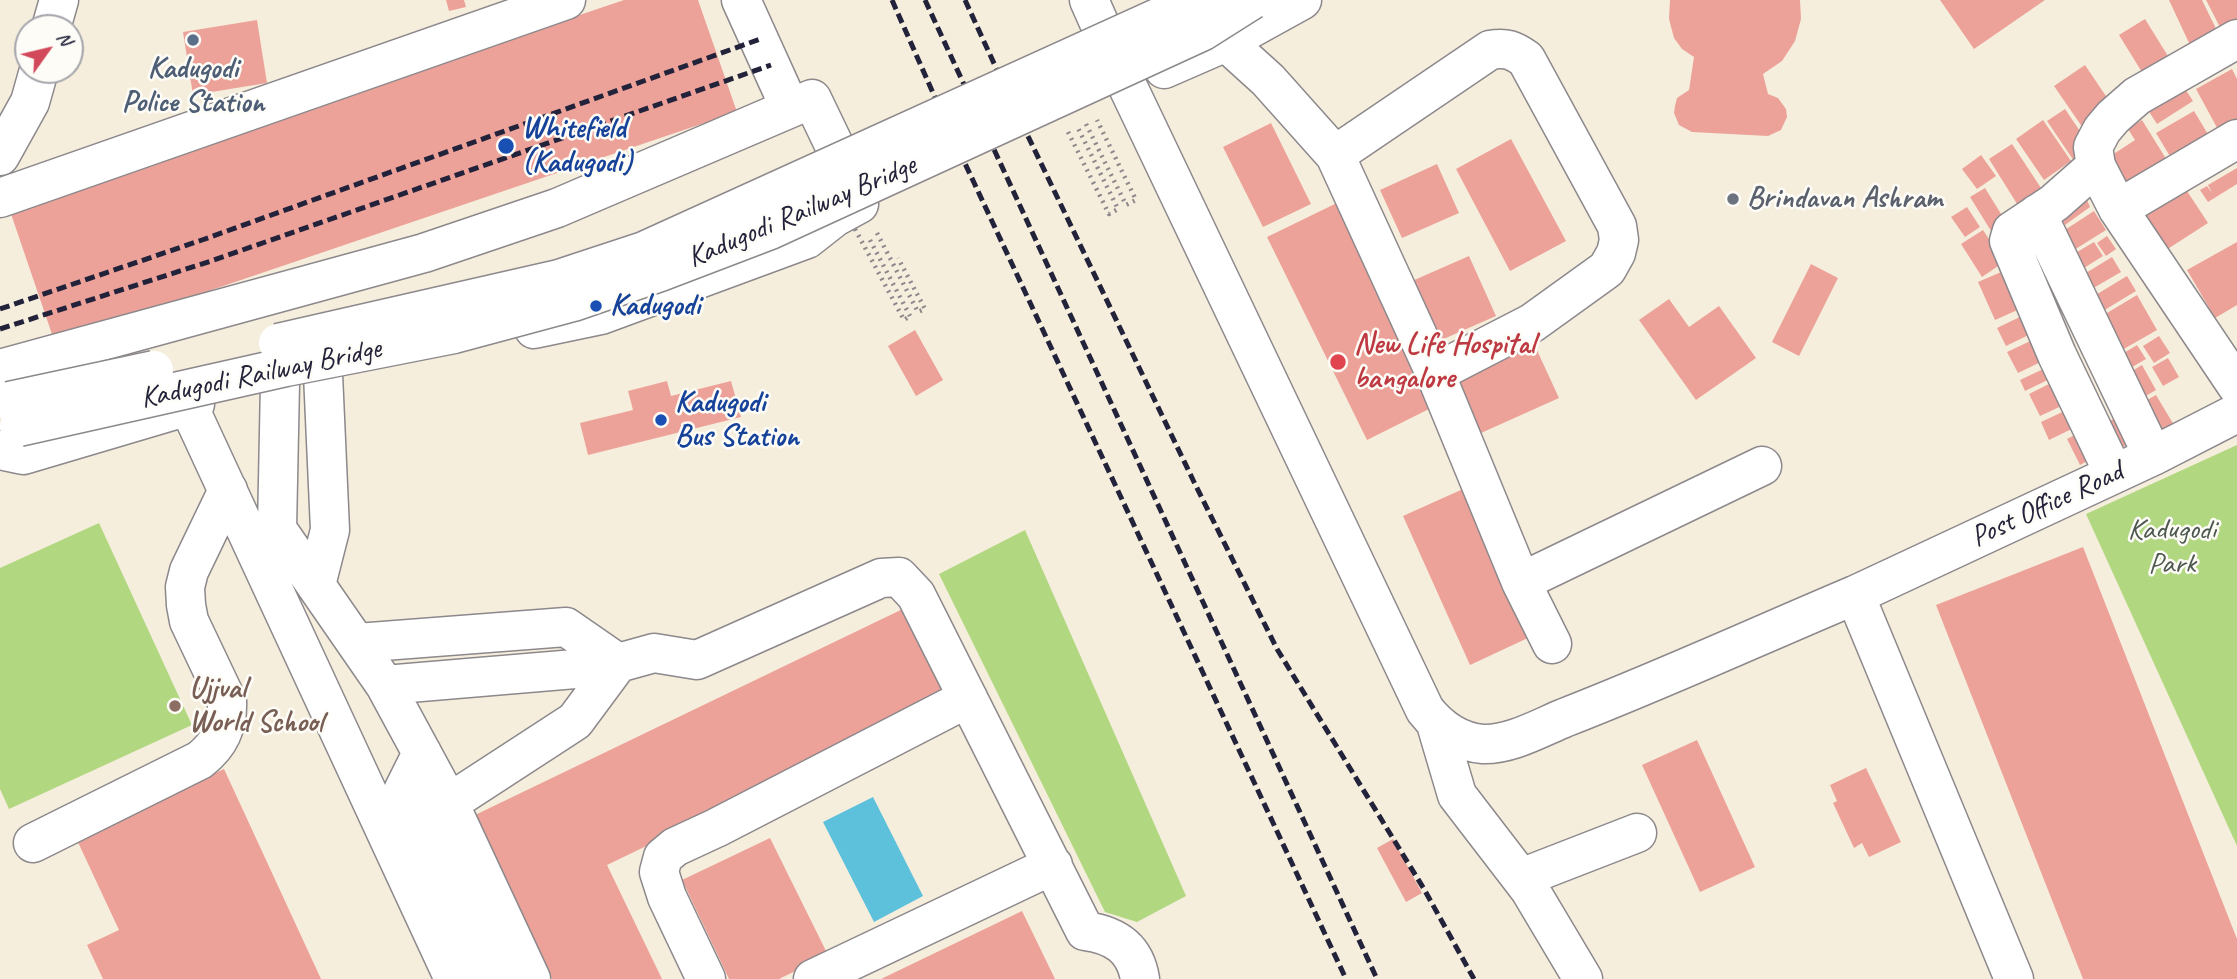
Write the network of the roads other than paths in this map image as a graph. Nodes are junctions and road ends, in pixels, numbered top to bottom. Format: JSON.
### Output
{"nodes":[{"id":1,"x":566,"y":0,"type":"edge"},
{"id":2,"x":741,"y":0,"type":"edge"},
{"id":3,"x":1089,"y":0,"type":"edge"},
{"id":4,"x":1197,"y":0,"type":"edge"},
{"id":5,"x":1252,"y":0,"type":"edge"},
{"id":6,"x":1303,"y":0,"type":"edge"},
{"id":7,"x":2237,"y":39,"type":"edge"},
{"id":8,"x":1226,"y":42,"type":"junction"},
{"id":9,"x":35,"y":84,"type":"edge"},
{"id":10,"x":1127,"y":85,"type":"junction"},
{"id":11,"x":790,"y":108,"type":"junction"},
{"id":12,"x":2237,"y":139,"type":"edge"},
{"id":13,"x":1335,"y":155,"type":"junction"},
{"id":14,"x":0,"y":156,"type":"edge"},
{"id":15,"x":2096,"y":166,"type":"junction"},
{"id":16,"x":0,"y":198,"type":"edge"},
{"id":17,"x":2118,"y":209,"type":"junction"},
{"id":18,"x":2037,"y":214,"type":"junction"},
{"id":19,"x":1436,"y":373,"type":"junction"},
{"id":20,"x":323,"y":374,"type":"junction"},
{"id":21,"x":280,"y":383,"type":"junction"},
{"id":22,"x":2237,"y":386,"type":"edge"},
{"id":23,"x":188,"y":405,"type":"junction"},
{"id":24,"x":2237,"y":413,"type":"edge"},
{"id":25,"x":5,"y":414,"type":"edge"},
{"id":26,"x":2153,"y":456,"type":"junction"},
{"id":27,"x":1762,"y":466,"type":"dead end"},
{"id":28,"x":2114,"y":474,"type":"junction"},
{"id":29,"x":228,"y":490,"type":"junction"},
{"id":30,"x":1521,"y":583,"type":"junction"},
{"id":31,"x":316,"y":585,"type":"junction"},
{"id":32,"x":1855,"y":595,"type":"junction"},
{"id":33,"x":357,"y":643,"type":"junction"},
{"id":34,"x":1552,"y":644,"type":"dead end"},
{"id":35,"x":618,"y":663,"type":"junction"},
{"id":36,"x":575,"y":669,"type":"dead end"},
{"id":37,"x":385,"y":685,"type":"junction"},
{"id":38,"x":968,"y":698,"type":"junction"},
{"id":39,"x":1436,"y":724,"type":"junction"},
{"id":40,"x":422,"y":753,"type":"junction"},
{"id":41,"x":449,"y":803,"type":"junction"},
{"id":42,"x":1637,"y":833,"type":"dead end"},
{"id":43,"x":33,"y":843,"type":"dead end"},
{"id":44,"x":1053,"y":865,"type":"junction"},
{"id":45,"x":1521,"y":878,"type":"junction"},
{"id":46,"x":454,"y":979,"type":"edge"},
{"id":47,"x":491,"y":979,"type":"edge"},
{"id":48,"x":531,"y":979,"type":"edge"},
{"id":49,"x":706,"y":979,"type":"edge"},
{"id":50,"x":813,"y":979,"type":"edge"},
{"id":51,"x":1140,"y":979,"type":"edge"},
{"id":52,"x":1583,"y":979,"type":"edge"},
{"id":53,"x":2014,"y":979,"type":"edge"}],
"edges":[{"from":1,"to":16,"type":"street"},
{"from":2,"to":11,"type":"street"},
{"from":3,"to":10,"type":"street"},
{"from":4,"to":25,"type":"street","bridge":true},
{"from":5,"to":25,"type":"street","name":"Kadugodi Railway Bridge","bridge":true},
{"from":6,"to":8,"type":"street"},
{"from":7,"to":15,"type":"street"},
{"from":8,"to":10,"type":"street"},
{"from":8,"to":13,"type":"street"},
{"from":9,"to":14,"type":"street"},
{"from":10,"to":39,"type":"street"},
{"from":11,"to":20,"type":"street"},
{"from":11,"to":25,"type":"street"},
{"from":12,"to":17,"type":"street"},
{"from":13,"to":19,"type":"street"},
{"from":13,"to":19,"type":"street"},
{"from":15,"to":17,"type":"street"},
{"from":15,"to":18,"type":"street"},
{"from":17,"to":22,"type":"street"},
{"from":18,"to":26,"type":"street"},
{"from":18,"to":28,"type":"street"},
{"from":19,"to":30,"type":"street"},
{"from":20,"to":21,"type":"street"},
{"from":20,"to":31,"type":"street"},
{"from":21,"to":23,"type":"street"},
{"from":21,"to":31,"type":"street"},
{"from":23,"to":25,"type":"street"},
{"from":23,"to":29,"type":"street"},
{"from":24,"to":26,"type":"street","name":"Post Office Road"},
{"from":26,"to":28,"type":"street","name":"Post Office Road"},
{"from":27,"to":30,"type":"street"},
{"from":28,"to":32,"type":"street","name":"Post Office Road"},
{"from":29,"to":43,"type":"street"},
{"from":29,"to":46,"type":"street"},
{"from":30,"to":34,"type":"street"},
{"from":31,"to":33,"type":"street"},
{"from":32,"to":39,"type":"street","name":"Post Office Road"},
{"from":32,"to":53,"type":"street"},
{"from":33,"to":35,"type":"street"},
{"from":33,"to":37,"type":"street"},
{"from":35,"to":38,"type":"street"},
{"from":35,"to":41,"type":"street"},
{"from":36,"to":37,"type":"street"},
{"from":37,"to":40,"type":"street"},
{"from":38,"to":44,"type":"street"},
{"from":38,"to":49,"type":"street"},
{"from":39,"to":45,"type":"street"},
{"from":40,"to":41,"type":"street"},
{"from":40,"to":47,"type":"street"},
{"from":41,"to":48,"type":"street"},
{"from":42,"to":45,"type":"street"},
{"from":44,"to":50,"type":"street"},
{"from":44,"to":51,"type":"street"},
{"from":45,"to":52,"type":"street"}]}
